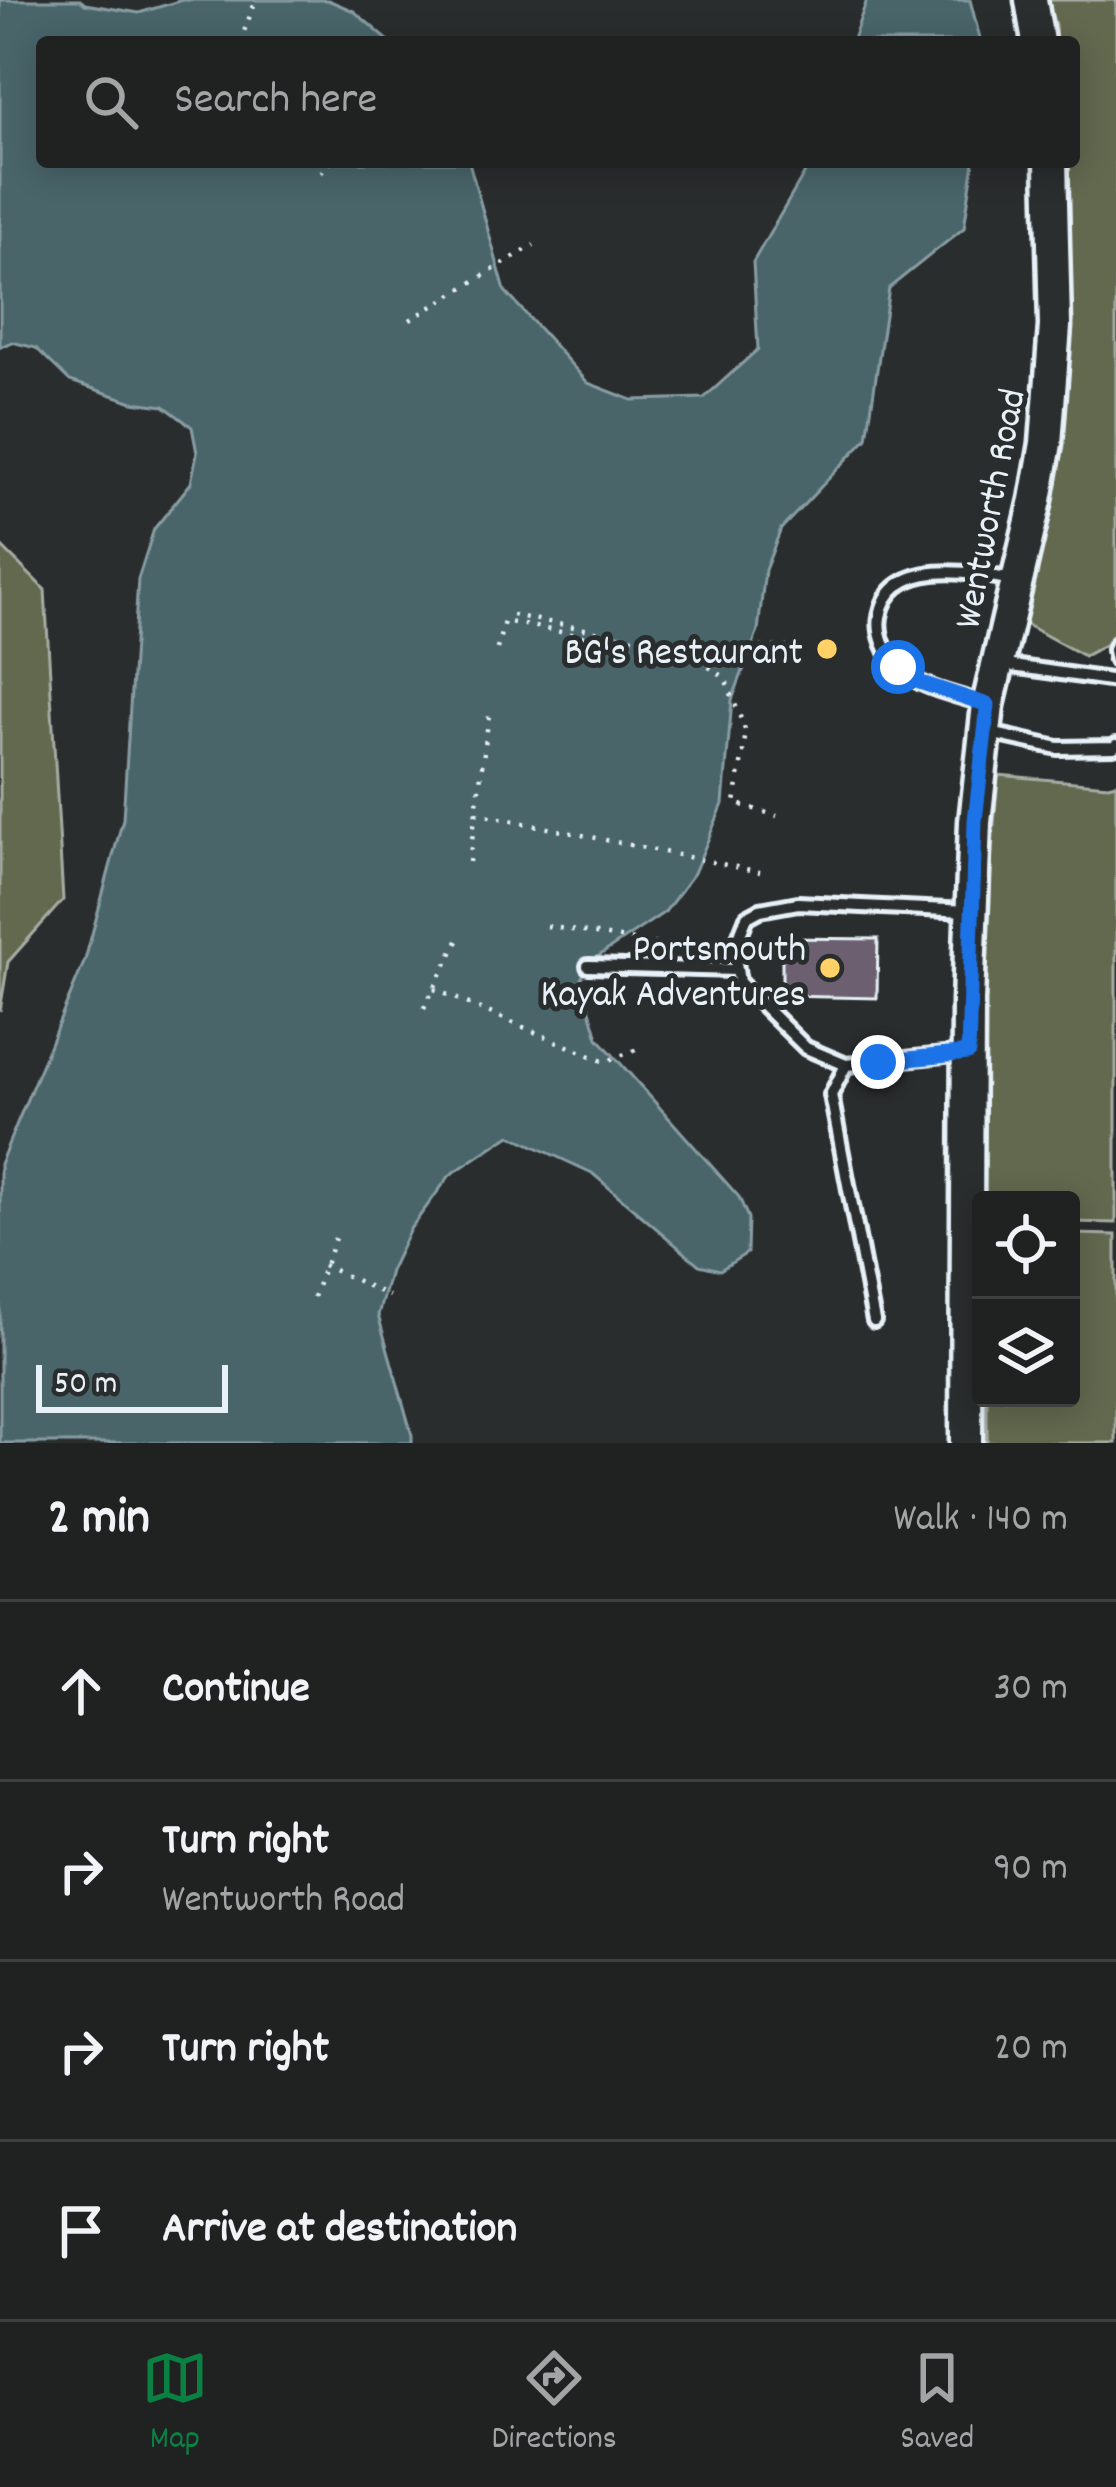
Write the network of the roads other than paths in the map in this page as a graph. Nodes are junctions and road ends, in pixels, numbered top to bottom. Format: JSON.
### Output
{"nodes":[{"id":1,"x":1031,"y":0,"type":"edge"},
{"id":2,"x":1037,"y":36,"type":"edge"},
{"id":3,"x":1051,"y":168,"type":"edge"},
{"id":4,"x":1017,"y":581,"type":"junction"},
{"id":5,"x":1116,"y":644,"type":"edge"},
{"id":6,"x":1116,"y":660,"type":"edge"},
{"id":7,"x":996,"y":664,"type":"junction"},
{"id":8,"x":1116,"y":681,"type":"edge"},
{"id":9,"x":986,"y":718,"type":"junction"},
{"id":10,"x":1116,"y":745,"type":"edge"},
{"id":11,"x":970,"y":911,"type":"junction"},
{"id":12,"x":589,"y":966,"type":"dead end"},
{"id":13,"x":737,"y":970,"type":"junction"},
{"id":14,"x":968,"y":1053,"type":"junction"},
{"id":15,"x":846,"y":1065,"type":"junction"},
{"id":16,"x":874,"y":1321,"type":"dead end"},
{"id":17,"x":966,"y":1443,"type":"edge"}],
"edges":[{"from":1,"to":2,"type":"main road"},
{"from":3,"to":4,"type":"main road","name":"Wentworth Road"},
{"from":4,"to":7,"type":"main road","name":"Wentworth Road"},
{"from":4,"to":9,"type":"lane"},
{"from":5,"to":6,"type":"lane"},
{"from":7,"to":8,"type":"lane"},
{"from":7,"to":9,"type":"main road","name":"Wentworth Road"},
{"from":9,"to":10,"type":"lane"},
{"from":9,"to":11,"type":"main road","name":"Wentworth Road"},
{"from":11,"to":13,"type":"lane"},
{"from":11,"to":14,"type":"main road","name":"Wentworth Road"},
{"from":12,"to":13,"type":"lane"},
{"from":13,"to":15,"type":"lane"},
{"from":14,"to":15,"type":"lane"},
{"from":14,"to":17,"type":"main road","name":"Wentworth Road"},
{"from":15,"to":16,"type":"lane"}]}
